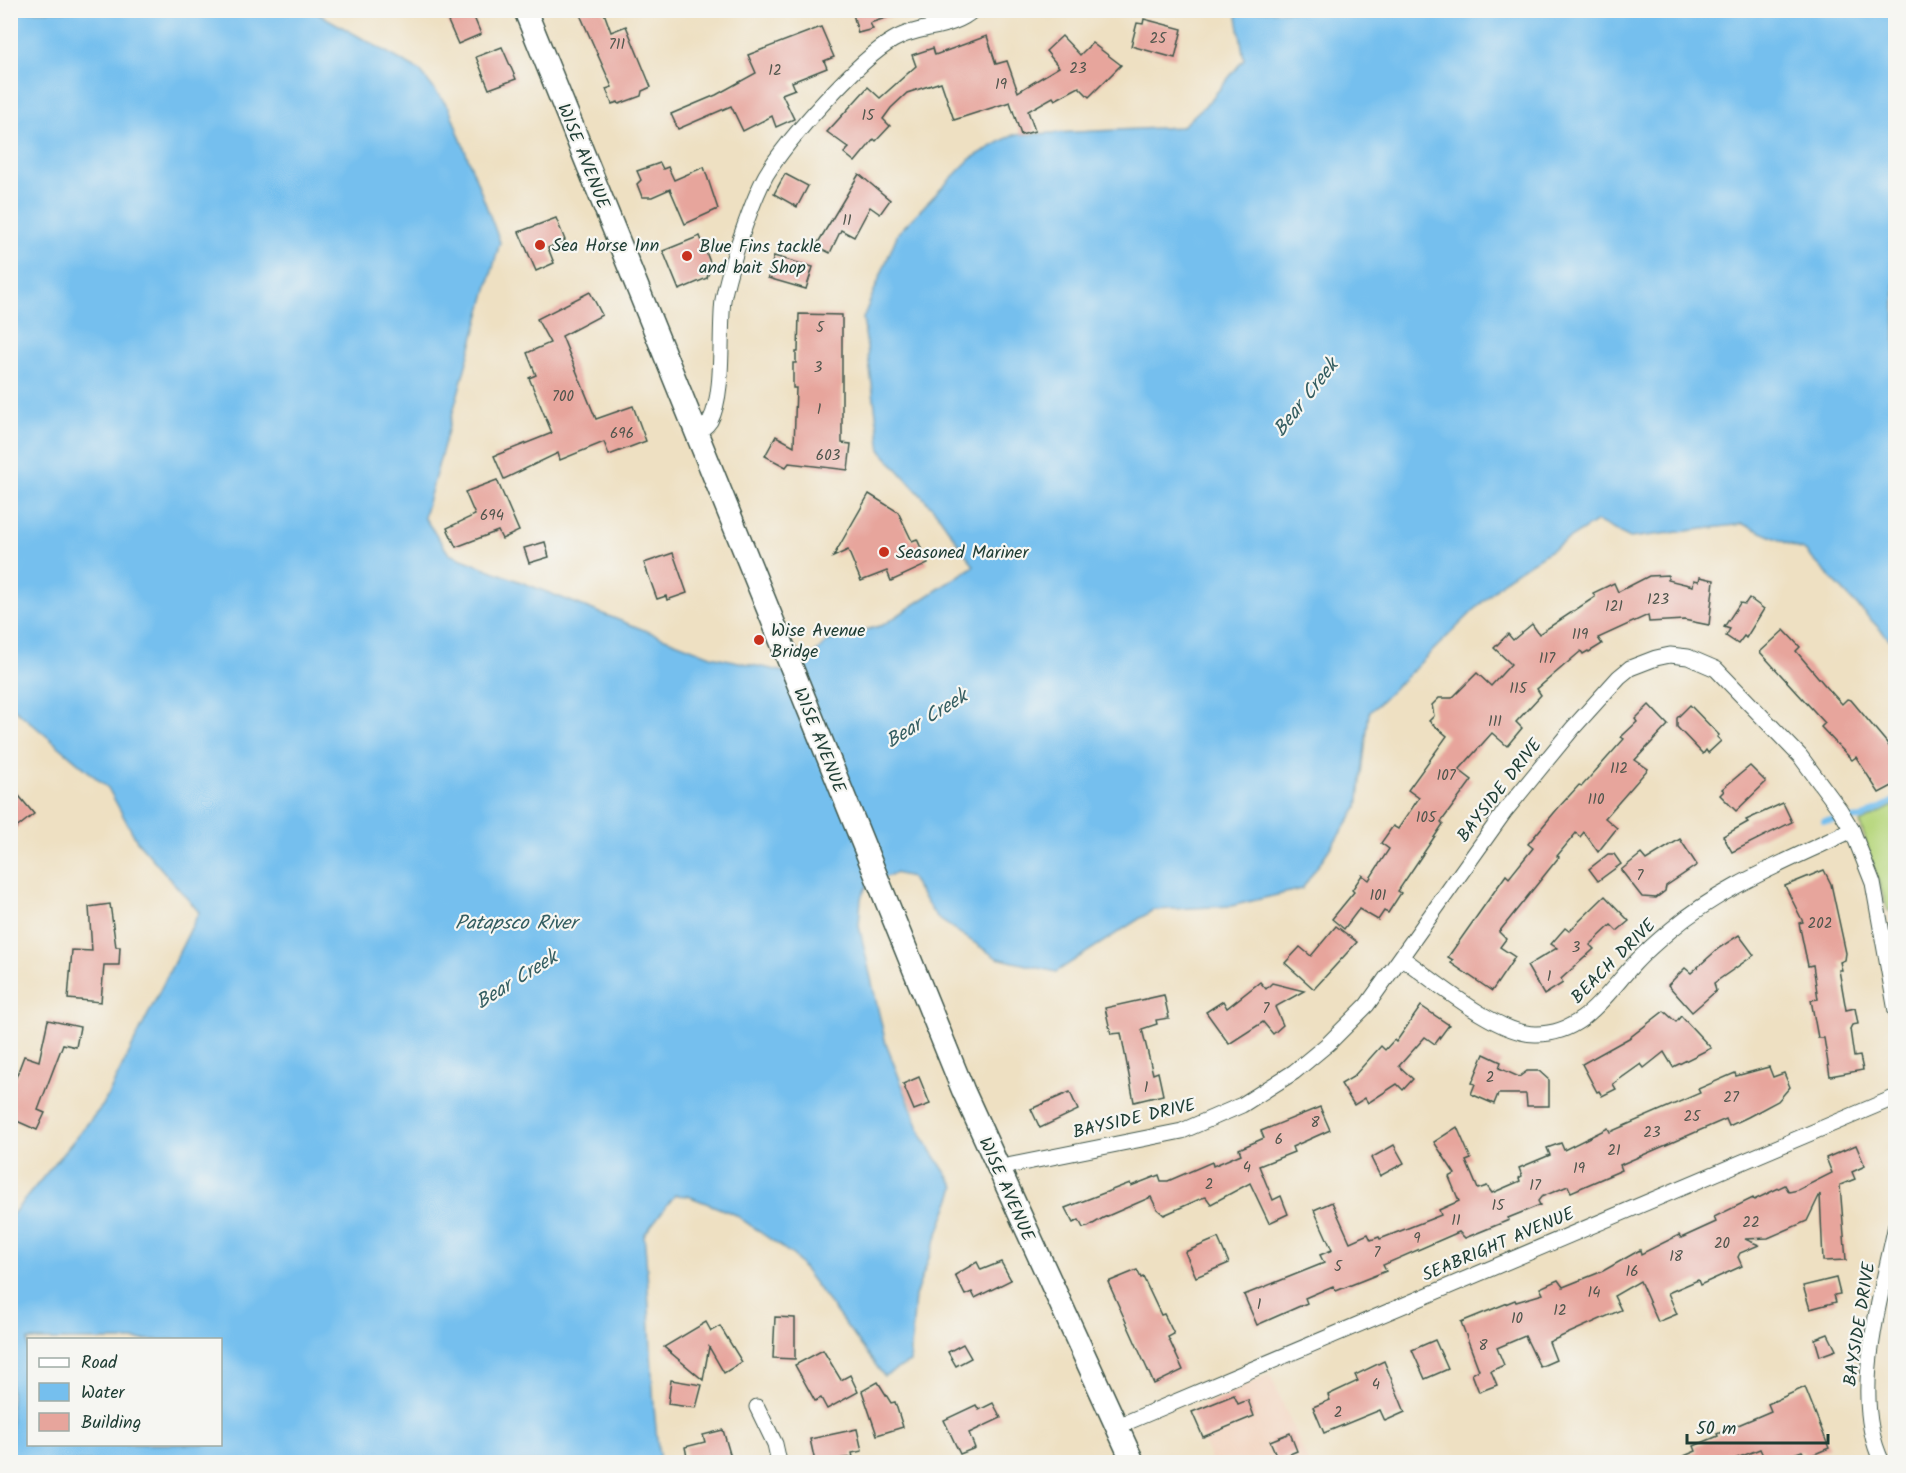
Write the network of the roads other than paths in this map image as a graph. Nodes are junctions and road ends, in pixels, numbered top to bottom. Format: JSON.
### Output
{"nodes":[{"id":1,"x":525,"y":10,"type":"edge"},
{"id":2,"x":973,"y":10,"type":"edge"},
{"id":3,"x":696,"y":432,"type":"junction"},
{"id":4,"x":1852,"y":830,"type":"junction"},
{"id":5,"x":1402,"y":958,"type":"junction"},
{"id":6,"x":1896,"y":1011,"type":"edge"},
{"id":7,"x":1896,"y":1097,"type":"edge"},
{"id":8,"x":997,"y":1168,"type":"junction"},
{"id":9,"x":1896,"y":1225,"type":"edge"},
{"id":10,"x":757,"y":1407,"type":"dead end"},
{"id":11,"x":1116,"y":1427,"type":"junction"},
{"id":12,"x":1876,"y":1461,"type":"edge"},
{"id":13,"x":779,"y":1462,"type":"edge"},
{"id":14,"x":1133,"y":1462,"type":"edge"}],
"edges":[{"from":1,"to":3,"type":"main road","name":"WISE AVENUE"},
{"from":2,"to":3,"type":"street"},
{"from":3,"to":8,"type":"main road","name":"WISE AVENUE"},
{"from":4,"to":5,"type":"street","name":"BEACH DRIVE"},
{"from":4,"to":5,"type":"street","name":"BAYSIDE DRIVE"},
{"from":4,"to":6,"type":"street","name":"BAYSIDE DRIVE"},
{"from":5,"to":8,"type":"street","name":"BAYSIDE DRIVE"},
{"from":7,"to":11,"type":"street","name":"SEABRIGHT AVENUE"},
{"from":8,"to":11,"type":"main road","name":"WISE AVENUE"},
{"from":9,"to":12,"type":"street","name":"BAYSIDE DRIVE"},
{"from":10,"to":13,"type":"street"},
{"from":11,"to":14,"type":"main road","name":"WISE AVENUE"}]}
